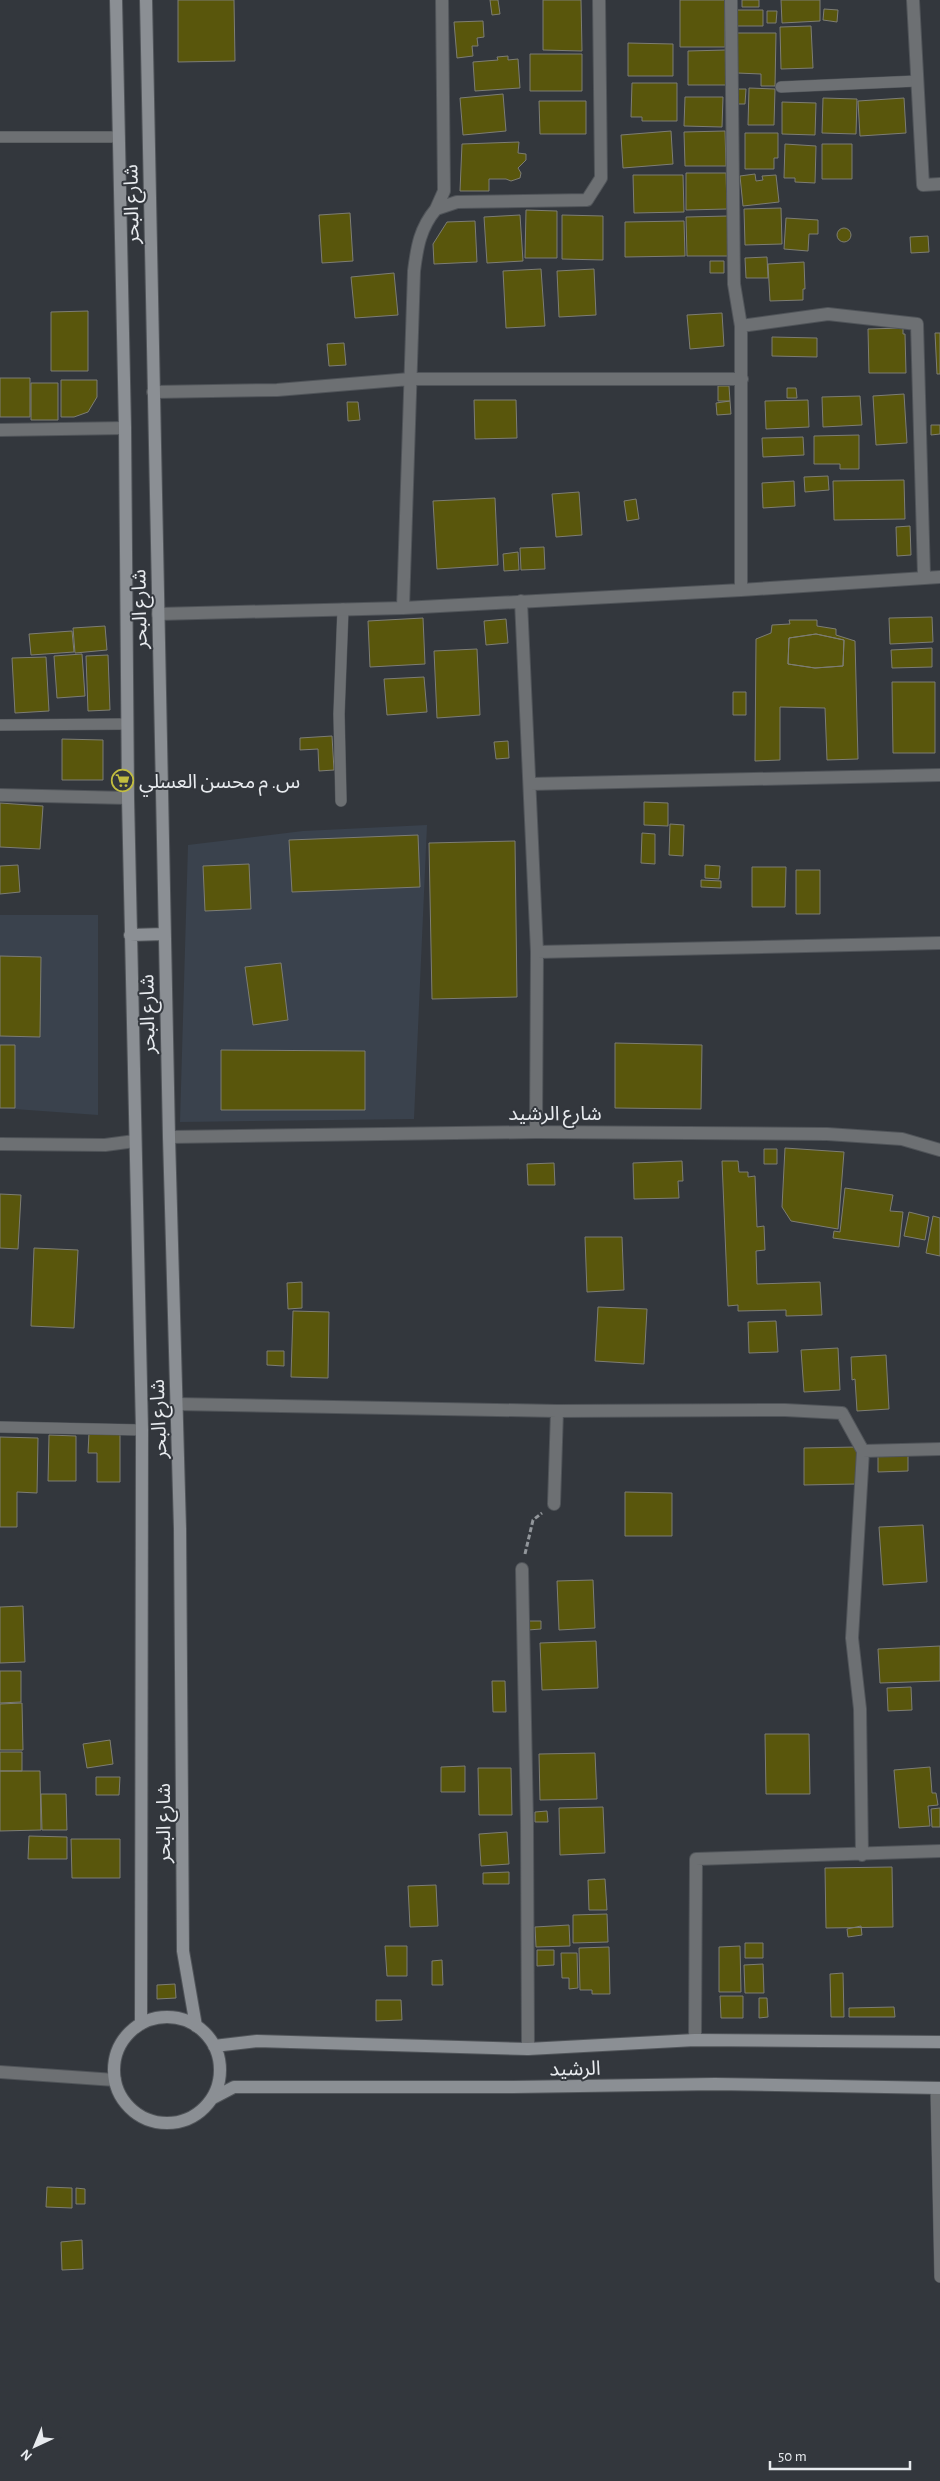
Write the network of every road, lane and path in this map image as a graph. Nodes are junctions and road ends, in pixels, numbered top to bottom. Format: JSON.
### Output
{"nodes":[{"id":1,"x":116,"y":0,"type":"edge"},
{"id":2,"x":146,"y":0,"type":"edge"},
{"id":3,"x":442,"y":0,"type":"edge"},
{"id":4,"x":599,"y":0,"type":"edge"},
{"id":5,"x":732,"y":0,"type":"edge"},
{"id":6,"x":913,"y":0,"type":"edge"},
{"id":7,"x":917,"y":81,"type":"junction"},
{"id":8,"x":781,"y":87,"type":"dead end"},
{"id":9,"x":0,"y":137,"type":"edge"},
{"id":10,"x":119,"y":137,"type":"junction"},
{"id":11,"x":940,"y":184,"type":"edge"},
{"id":12,"x":436,"y":209,"type":"junction"},
{"id":13,"x":741,"y":326,"type":"junction"},
{"id":14,"x":410,"y":379,"type":"junction"},
{"id":15,"x":742,"y":379,"type":"junction"},
{"id":16,"x":153,"y":392,"type":"junction"},
{"id":17,"x":126,"y":428,"type":"junction"},
{"id":18,"x":0,"y":430,"type":"edge"},
{"id":19,"x":924,"y":576,"type":"junction"},
{"id":20,"x":940,"y":577,"type":"edge"},
{"id":21,"x":740,"y":590,"type":"junction"},
{"id":22,"x":521,"y":601,"type":"junction"},
{"id":23,"x":403,"y":608,"type":"junction"},
{"id":24,"x":343,"y":609,"type":"junction"},
{"id":25,"x":158,"y":614,"type":"junction"},
{"id":26,"x":0,"y":724,"type":"edge"},
{"id":27,"x":127,"y":724,"type":"junction"},
{"id":28,"x":940,"y":775,"type":"edge"},
{"id":29,"x":530,"y":784,"type":"junction"},
{"id":30,"x":0,"y":795,"type":"edge"},
{"id":31,"x":128,"y":798,"type":"junction"},
{"id":32,"x":341,"y":801,"type":"dead end"},
{"id":33,"x":164,"y":934,"type":"junction"},
{"id":34,"x":130,"y":935,"type":"junction"},
{"id":35,"x":940,"y":943,"type":"edge"},
{"id":36,"x":536,"y":952,"type":"junction"},
{"id":37,"x":536,"y":1132,"type":"junction"},
{"id":38,"x":168,"y":1137,"type":"junction"},
{"id":39,"x":135,"y":1141,"type":"junction"},
{"id":40,"x":0,"y":1144,"type":"edge"},
{"id":41,"x":940,"y":1150,"type":"edge"},
{"id":42,"x":176,"y":1404,"type":"junction"},
{"id":43,"x":557,"y":1411,"type":"junction"},
{"id":44,"x":0,"y":1427,"type":"edge"},
{"id":45,"x":142,"y":1430,"type":"junction"},
{"id":46,"x":940,"y":1449,"type":"edge"},
{"id":47,"x":863,"y":1451,"type":"junction"},
{"id":48,"x":554,"y":1504,"type":"joint"},
{"id":49,"x":522,"y":1569,"type":"joint"},
{"id":50,"x":940,"y":1851,"type":"edge"},
{"id":51,"x":862,"y":1855,"type":"junction"},
{"id":52,"x":140,"y":2024,"type":"junction"},
{"id":53,"x":196,"y":2026,"type":"junction"},
{"id":54,"x":695,"y":2040,"type":"junction"},
{"id":55,"x":940,"y":2042,"type":"edge"},
{"id":56,"x":214,"y":2046,"type":"junction"},
{"id":57,"x":528,"y":2049,"type":"junction"},
{"id":58,"x":0,"y":2072,"type":"edge"},
{"id":59,"x":115,"y":2080,"type":"junction"},
{"id":60,"x":938,"y":2088,"type":"edge"},
{"id":61,"x":213,"y":2098,"type":"junction"},
{"id":62,"x":940,"y":2277,"type":"edge"}],
"edges":[{"from":1,"to":10,"type":"main road","name":"شارع البحر"},
{"from":2,"to":16,"type":"main road","name":"شارع البحر"},
{"from":3,"to":12,"type":"street"},
{"from":4,"to":12,"type":"street"},
{"from":5,"to":13,"type":"street"},
{"from":6,"to":7,"type":"street"},
{"from":7,"to":8,"type":"lane"},
{"from":7,"to":11,"type":"street"},
{"from":9,"to":10,"type":"lane"},
{"from":10,"to":17,"type":"main road","name":"شارع البحر"},
{"from":12,"to":14,"type":"street"},
{"from":13,"to":15,"type":"street"},
{"from":13,"to":19,"type":"street"},
{"from":14,"to":15,"type":"street"},
{"from":14,"to":16,"type":"street"},
{"from":14,"to":23,"type":"street"},
{"from":15,"to":21,"type":"street"},
{"from":16,"to":25,"type":"main road","name":"شارع البحر"},
{"from":17,"to":18,"type":"street"},
{"from":17,"to":27,"type":"main road","name":"شارع البحر"},
{"from":19,"to":20,"type":"street"},
{"from":19,"to":21,"type":"street"},
{"from":21,"to":22,"type":"street"},
{"from":22,"to":23,"type":"street"},
{"from":22,"to":29,"type":"street"},
{"from":23,"to":24,"type":"street"},
{"from":24,"to":25,"type":"street"},
{"from":24,"to":32,"type":"lane"},
{"from":25,"to":33,"type":"main road","name":"شارع البحر"},
{"from":26,"to":27,"type":"lane"},
{"from":27,"to":31,"type":"main road","name":"شارع البحر"},
{"from":28,"to":29,"type":"street"},
{"from":29,"to":36,"type":"street"},
{"from":30,"to":31,"type":"street"},
{"from":31,"to":34,"type":"main road","name":"شارع البحر"},
{"from":33,"to":34,"type":"main road"},
{"from":33,"to":38,"type":"main road","name":"شارع البحر"},
{"from":34,"to":39,"type":"main road","name":"شارع البحر"},
{"from":35,"to":36,"type":"street"},
{"from":36,"to":37,"type":"street"},
{"from":37,"to":38,"type":"street","name":"شارع الرشيد"},
{"from":37,"to":41,"type":"street","name":"شارع الرشيد"},
{"from":38,"to":42,"type":"main road","name":"شارع البحر"},
{"from":39,"to":40,"type":"street"},
{"from":39,"to":45,"type":"main road","name":"شارع البحر"},
{"from":42,"to":43,"type":"street"},
{"from":42,"to":53,"type":"main road","name":"شارع البحر"},
{"from":43,"to":47,"type":"street"},
{"from":43,"to":48,"type":"street"},
{"from":44,"to":45,"type":"lane"},
{"from":45,"to":52,"type":"main road","name":"شارع البحر"},
{"from":46,"to":47,"type":"street"},
{"from":47,"to":51,"type":"street"},
{"from":48,"to":49,"type":"path"},
{"from":49,"to":57,"type":"street"},
{"from":50,"to":51,"type":"street"},
{"from":51,"to":54,"type":"street"},
{"from":52,"to":53,"type":"main road"},
{"from":52,"to":59,"type":"main road"},
{"from":53,"to":56,"type":"main road"},
{"from":54,"to":55,"type":"main road","name":"الرشيد"},
{"from":54,"to":57,"type":"main road","name":"الرشيد"},
{"from":56,"to":57,"type":"main road","name":"الرشيد"},
{"from":56,"to":61,"type":"main road"},
{"from":58,"to":59,"type":"street"},
{"from":59,"to":61,"type":"main road"},
{"from":60,"to":61,"type":"main road","name":"الرشيد"},
{"from":60,"to":62,"type":"lane"}]}
